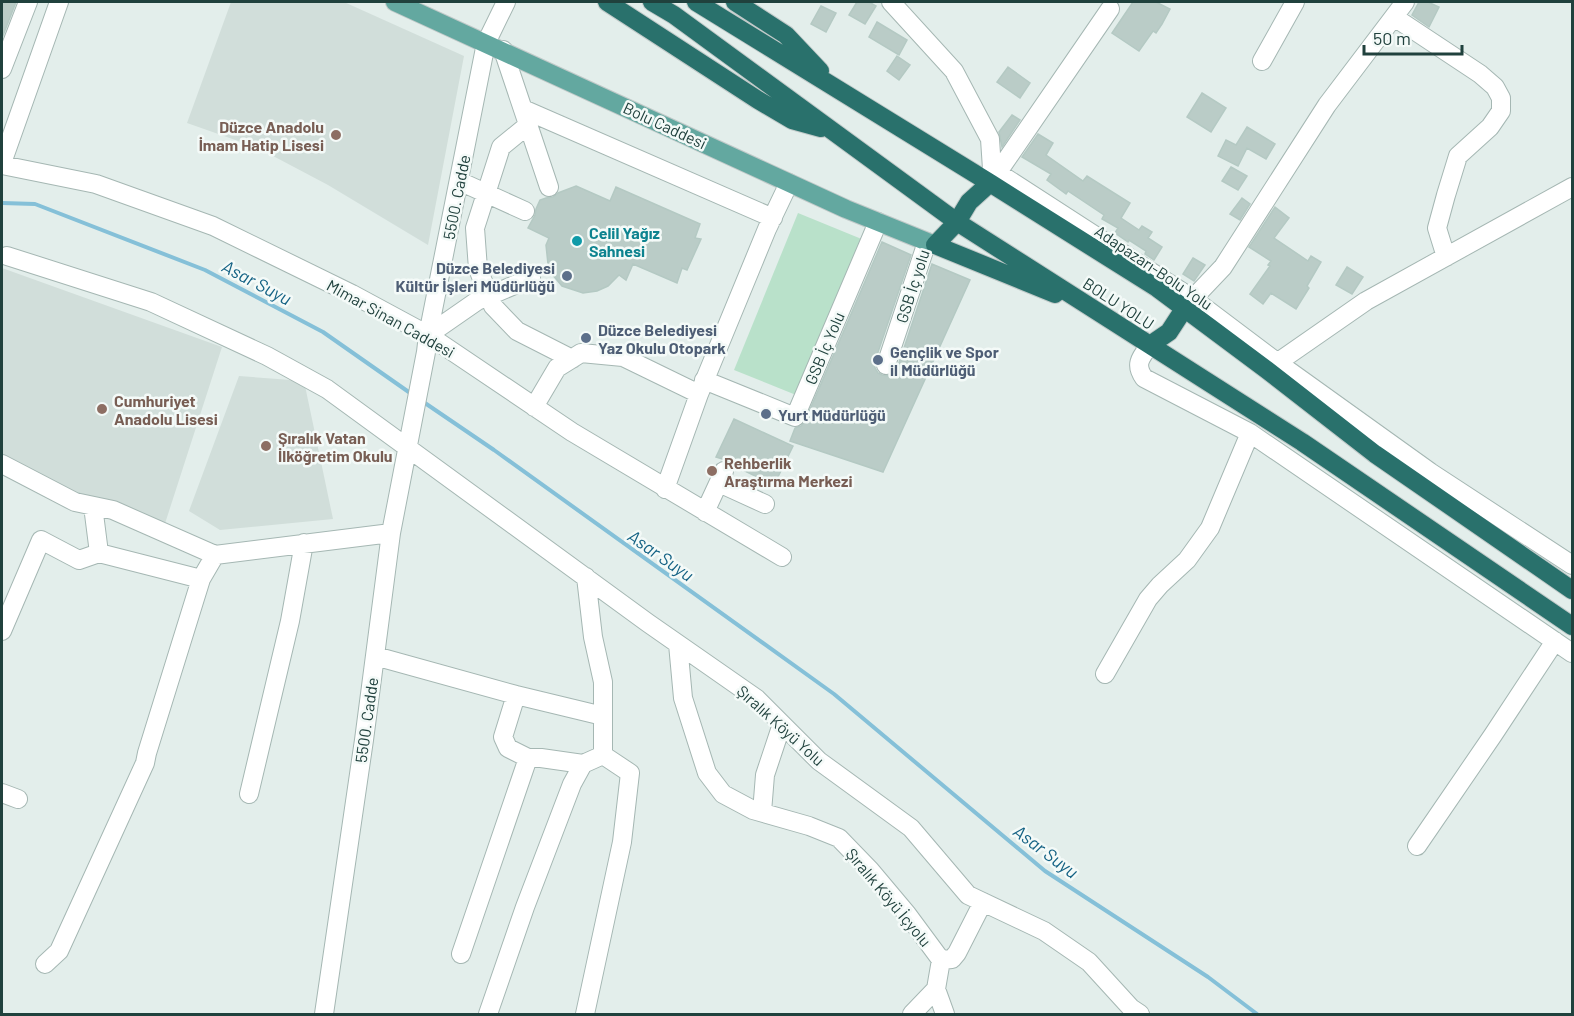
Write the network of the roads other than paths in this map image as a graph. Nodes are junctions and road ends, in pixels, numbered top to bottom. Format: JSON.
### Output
{"nodes":[{"id":1,"x":28,"y":2,"type":"edge"},
{"id":2,"x":59,"y":2,"type":"edge"},
{"id":3,"x":395,"y":2,"type":"edge"},
{"id":4,"x":506,"y":2,"type":"edge"},
{"id":5,"x":607,"y":2,"type":"edge"},
{"id":6,"x":652,"y":2,"type":"edge"},
{"id":7,"x":696,"y":2,"type":"edge"},
{"id":8,"x":735,"y":2,"type":"edge"},
{"id":9,"x":891,"y":2,"type":"edge"},
{"id":10,"x":1295,"y":2,"type":"edge"},
{"id":11,"x":1405,"y":2,"type":"edge"},
{"id":12,"x":1110,"y":9,"type":"dead end"},
{"id":13,"x":1394,"y":16,"type":"junction"},
{"id":14,"x":486,"y":43,"type":"junction"},
{"id":15,"x":503,"y":50,"type":"junction"},
{"id":16,"x":1262,"y":61,"type":"dead end"},
{"id":17,"x":2,"y":69,"type":"edge"},
{"id":18,"x":836,"y":88,"type":"junction"},
{"id":19,"x":525,"y":117,"type":"junction"},
{"id":20,"x":833,"y":132,"type":"junction"},
{"id":21,"x":2,"y":164,"type":"edge"},
{"id":22,"x":994,"y":175,"type":"junction"},
{"id":23,"x":459,"y":181,"type":"junction"},
{"id":24,"x":789,"y":183,"type":"junction"},
{"id":25,"x":549,"y":187,"type":"dead end"},
{"id":26,"x":1572,"y":187,"type":"edge"},
{"id":27,"x":486,"y":194,"type":"junction"},
{"id":28,"x":525,"y":211,"type":"dead end"},
{"id":29,"x":773,"y":218,"type":"junction"},
{"id":30,"x":878,"y":222,"type":"junction"},
{"id":31,"x":957,"y":222,"type":"junction"},
{"id":32,"x":931,"y":244,"type":"junction"},
{"id":33,"x":7,"y":256,"type":"dead end"},
{"id":34,"x":1446,"y":257,"type":"junction"},
{"id":35,"x":531,"y":278,"type":"dead end"},
{"id":36,"x":489,"y":296,"type":"junction"},
{"id":37,"x":1188,"y":304,"type":"junction"},
{"id":38,"x":1098,"y":312,"type":"junction"},
{"id":39,"x":427,"y":343,"type":"junction"},
{"id":40,"x":1150,"y":345,"type":"junction"},
{"id":41,"x":572,"y":359,"type":"junction"},
{"id":42,"x":886,"y":365,"type":"dead end"},
{"id":43,"x":1272,"y":366,"type":"junction"},
{"id":44,"x":701,"y":387,"type":"junction"},
{"id":45,"x":534,"y":407,"type":"junction"},
{"id":46,"x":1250,"y":433,"type":"junction"},
{"id":47,"x":408,"y":448,"type":"junction"},
{"id":48,"x":2,"y":464,"type":"edge"},
{"id":49,"x":665,"y":489,"type":"junction"},
{"id":50,"x":765,"y":504,"type":"dead end"},
{"id":51,"x":93,"y":506,"type":"junction"},
{"id":52,"x":705,"y":512,"type":"junction"},
{"id":53,"x":391,"y":533,"type":"junction"},
{"id":54,"x":304,"y":543,"type":"junction"},
{"id":55,"x":99,"y":553,"type":"junction"},
{"id":56,"x":215,"y":555,"type":"junction"},
{"id":57,"x":782,"y":557,"type":"dead end"},
{"id":58,"x":1572,"y":565,"type":"edge"},
{"id":59,"x":586,"y":577,"type":"junction"},
{"id":60,"x":201,"y":579,"type":"junction"},
{"id":61,"x":1572,"y":590,"type":"edge"},
{"id":62,"x":1572,"y":626,"type":"edge"},
{"id":63,"x":2,"y":631,"type":"edge"},
{"id":64,"x":1555,"y":641,"type":"junction"},
{"id":65,"x":678,"y":644,"type":"junction"},
{"id":66,"x":1572,"y":653,"type":"edge"},
{"id":67,"x":375,"y":657,"type":"junction"},
{"id":68,"x":1104,"y":674,"type":"dead end"},
{"id":69,"x":516,"y":696,"type":"junction"},
{"id":70,"x":603,"y":716,"type":"junction"},
{"id":71,"x":782,"y":724,"type":"junction"},
{"id":72,"x":603,"y":755,"type":"junction"},
{"id":73,"x":528,"y":758,"type":"junction"},
{"id":74,"x":583,"y":764,"type":"junction"},
{"id":75,"x":249,"y":794,"type":"dead end"},
{"id":76,"x":762,"y":812,"type":"junction"},
{"id":77,"x":1417,"y":846,"type":"dead end"},
{"id":78,"x":983,"y":902,"type":"junction"},
{"id":79,"x":461,"y":954,"type":"dead end"},
{"id":80,"x":941,"y":960,"type":"junction"},
{"id":81,"x":45,"y":964,"type":"dead end"},
{"id":82,"x":936,"y":989,"type":"junction"},
{"id":83,"x":324,"y":1014,"type":"edge"},
{"id":84,"x":488,"y":1014,"type":"edge"},
{"id":85,"x":585,"y":1014,"type":"edge"},
{"id":86,"x":912,"y":1014,"type":"edge"},
{"id":87,"x":945,"y":1014,"type":"edge"},
{"id":88,"x":1140,"y":1014,"type":"edge"}],
"edges":[{"from":1,"to":17,"type":"street"},
{"from":2,"to":21,"type":"street"},
{"from":3,"to":14,"type":"main road","name":"Bolu Caddesi"},
{"from":4,"to":14,"type":"street","name":"5500. Cadde"},
{"from":5,"to":20,"type":"highway"},
{"from":6,"to":20,"type":"highway","name":"BOLU YOLU"},
{"from":7,"to":18,"type":"highway","name":"Adapazarı-Bolu Yolu"},
{"from":8,"to":18,"type":"highway"},
{"from":9,"to":22,"type":"street"},
{"from":10,"to":16,"type":"street"},
{"from":11,"to":13,"type":"street"},
{"from":12,"to":22,"type":"street"},
{"from":13,"to":34,"type":"street"},
{"from":13,"to":37,"type":"street"},
{"from":14,"to":15,"type":"main road","name":"Bolu Caddesi"},
{"from":14,"to":23,"type":"street","name":"5500. Cadde"},
{"from":15,"to":19,"type":"street"},
{"from":15,"to":24,"type":"main road","name":"Bolu Caddesi"},
{"from":18,"to":22,"type":"highway","name":"Adapazarı-Bolu Yolu"},
{"from":19,"to":25,"type":"street"},
{"from":19,"to":27,"type":"street"},
{"from":19,"to":29,"type":"street"},
{"from":20,"to":31,"type":"highway","name":"BOLU YOLU"},
{"from":21,"to":39,"type":"street","name":"Mimar Sinan Caddesi"},
{"from":22,"to":31,"type":"highway"},
{"from":22,"to":37,"type":"highway","name":"Adapazarı-Bolu Yolu"},
{"from":23,"to":27,"type":"street"},
{"from":23,"to":39,"type":"street","name":"5500. Cadde"},
{"from":24,"to":29,"type":"street"},
{"from":24,"to":30,"type":"main road","name":"Bolu Caddesi"},
{"from":26,"to":34,"type":"street"},
{"from":27,"to":28,"type":"street"},
{"from":27,"to":36,"type":"street"},
{"from":29,"to":44,"type":"street"},
{"from":30,"to":32,"type":"main road","name":"Bolu Caddesi"},
{"from":30,"to":44,"type":"street","name":"GSB İç Yolu"},
{"from":31,"to":32,"type":"highway"},
{"from":31,"to":38,"type":"highway","name":"BOLU YOLU"},
{"from":32,"to":38,"type":"highway"},
{"from":32,"to":42,"type":"street","name":"GSB İç yolu"},
{"from":33,"to":47,"type":"street","name":"Şıralık Köyü Yolu"},
{"from":34,"to":43,"type":"street"},
{"from":35,"to":36,"type":"street"},
{"from":36,"to":39,"type":"street"},
{"from":36,"to":41,"type":"street"},
{"from":37,"to":40,"type":"highway"},
{"from":37,"to":43,"type":"highway","name":"Adapazarı-Bolu Yolu"},
{"from":38,"to":40,"type":"highway","name":"BOLU YOLU"},
{"from":39,"to":45,"type":"street","name":"Mimar Sinan Caddesi"},
{"from":39,"to":47,"type":"street","name":"5500. Cadde"},
{"from":40,"to":46,"type":"street"},
{"from":40,"to":62,"type":"highway","name":"BOLU YOLU"},
{"from":41,"to":44,"type":"street"},
{"from":41,"to":45,"type":"street"},
{"from":43,"to":58,"type":"street"},
{"from":43,"to":61,"type":"highway","name":"Adapazarı-Bolu Yolu"},
{"from":44,"to":49,"type":"street"},
{"from":45,"to":49,"type":"street","name":"Mimar Sinan Caddesi"},
{"from":46,"to":64,"type":"street"},
{"from":46,"to":68,"type":"street"},
{"from":47,"to":53,"type":"street","name":"5500. Cadde"},
{"from":47,"to":59,"type":"street","name":"Şıralık Köyü Yolu"},
{"from":48,"to":51,"type":"street"},
{"from":49,"to":52,"type":"street","name":"Mimar Sinan Caddesi"},
{"from":50,"to":52,"type":"street"},
{"from":51,"to":55,"type":"street"},
{"from":51,"to":56,"type":"street"},
{"from":52,"to":57,"type":"street","name":"Mimar Sinan Caddesi"},
{"from":53,"to":54,"type":"street"},
{"from":53,"to":67,"type":"street","name":"5500. Cadde"},
{"from":54,"to":56,"type":"street"},
{"from":54,"to":75,"type":"street"},
{"from":55,"to":60,"type":"street"},
{"from":55,"to":63,"type":"street"},
{"from":56,"to":60,"type":"street"},
{"from":59,"to":65,"type":"street","name":"Şıralık Köyü Yolu"},
{"from":59,"to":70,"type":"street"},
{"from":60,"to":81,"type":"street"},
{"from":64,"to":66,"type":"street"},
{"from":64,"to":77,"type":"street"},
{"from":65,"to":71,"type":"street","name":"Şıralık Köyü Yolu"},
{"from":65,"to":76,"type":"street","name":"Şıralık Köyü İçyolu"},
{"from":67,"to":69,"type":"street"},
{"from":67,"to":83,"type":"street","name":"5500. Cadde"},
{"from":69,"to":70,"type":"street"},
{"from":69,"to":73,"type":"street"},
{"from":70,"to":72,"type":"street"},
{"from":71,"to":76,"type":"street"},
{"from":71,"to":78,"type":"street","name":"Şıralık Köyü Yolu"},
{"from":72,"to":74,"type":"street"},
{"from":72,"to":85,"type":"street"},
{"from":73,"to":74,"type":"street"},
{"from":73,"to":79,"type":"street"},
{"from":74,"to":84,"type":"street"},
{"from":76,"to":80,"type":"street","name":"Şıralık Köyü İçyolu"},
{"from":78,"to":80,"type":"street"},
{"from":78,"to":88,"type":"street","name":"Şıralık Köyü Yolu"},
{"from":80,"to":82,"type":"street","name":"Şıralık Köyü İçyolu"},
{"from":82,"to":86,"type":"street"},
{"from":82,"to":87,"type":"street"}]}
